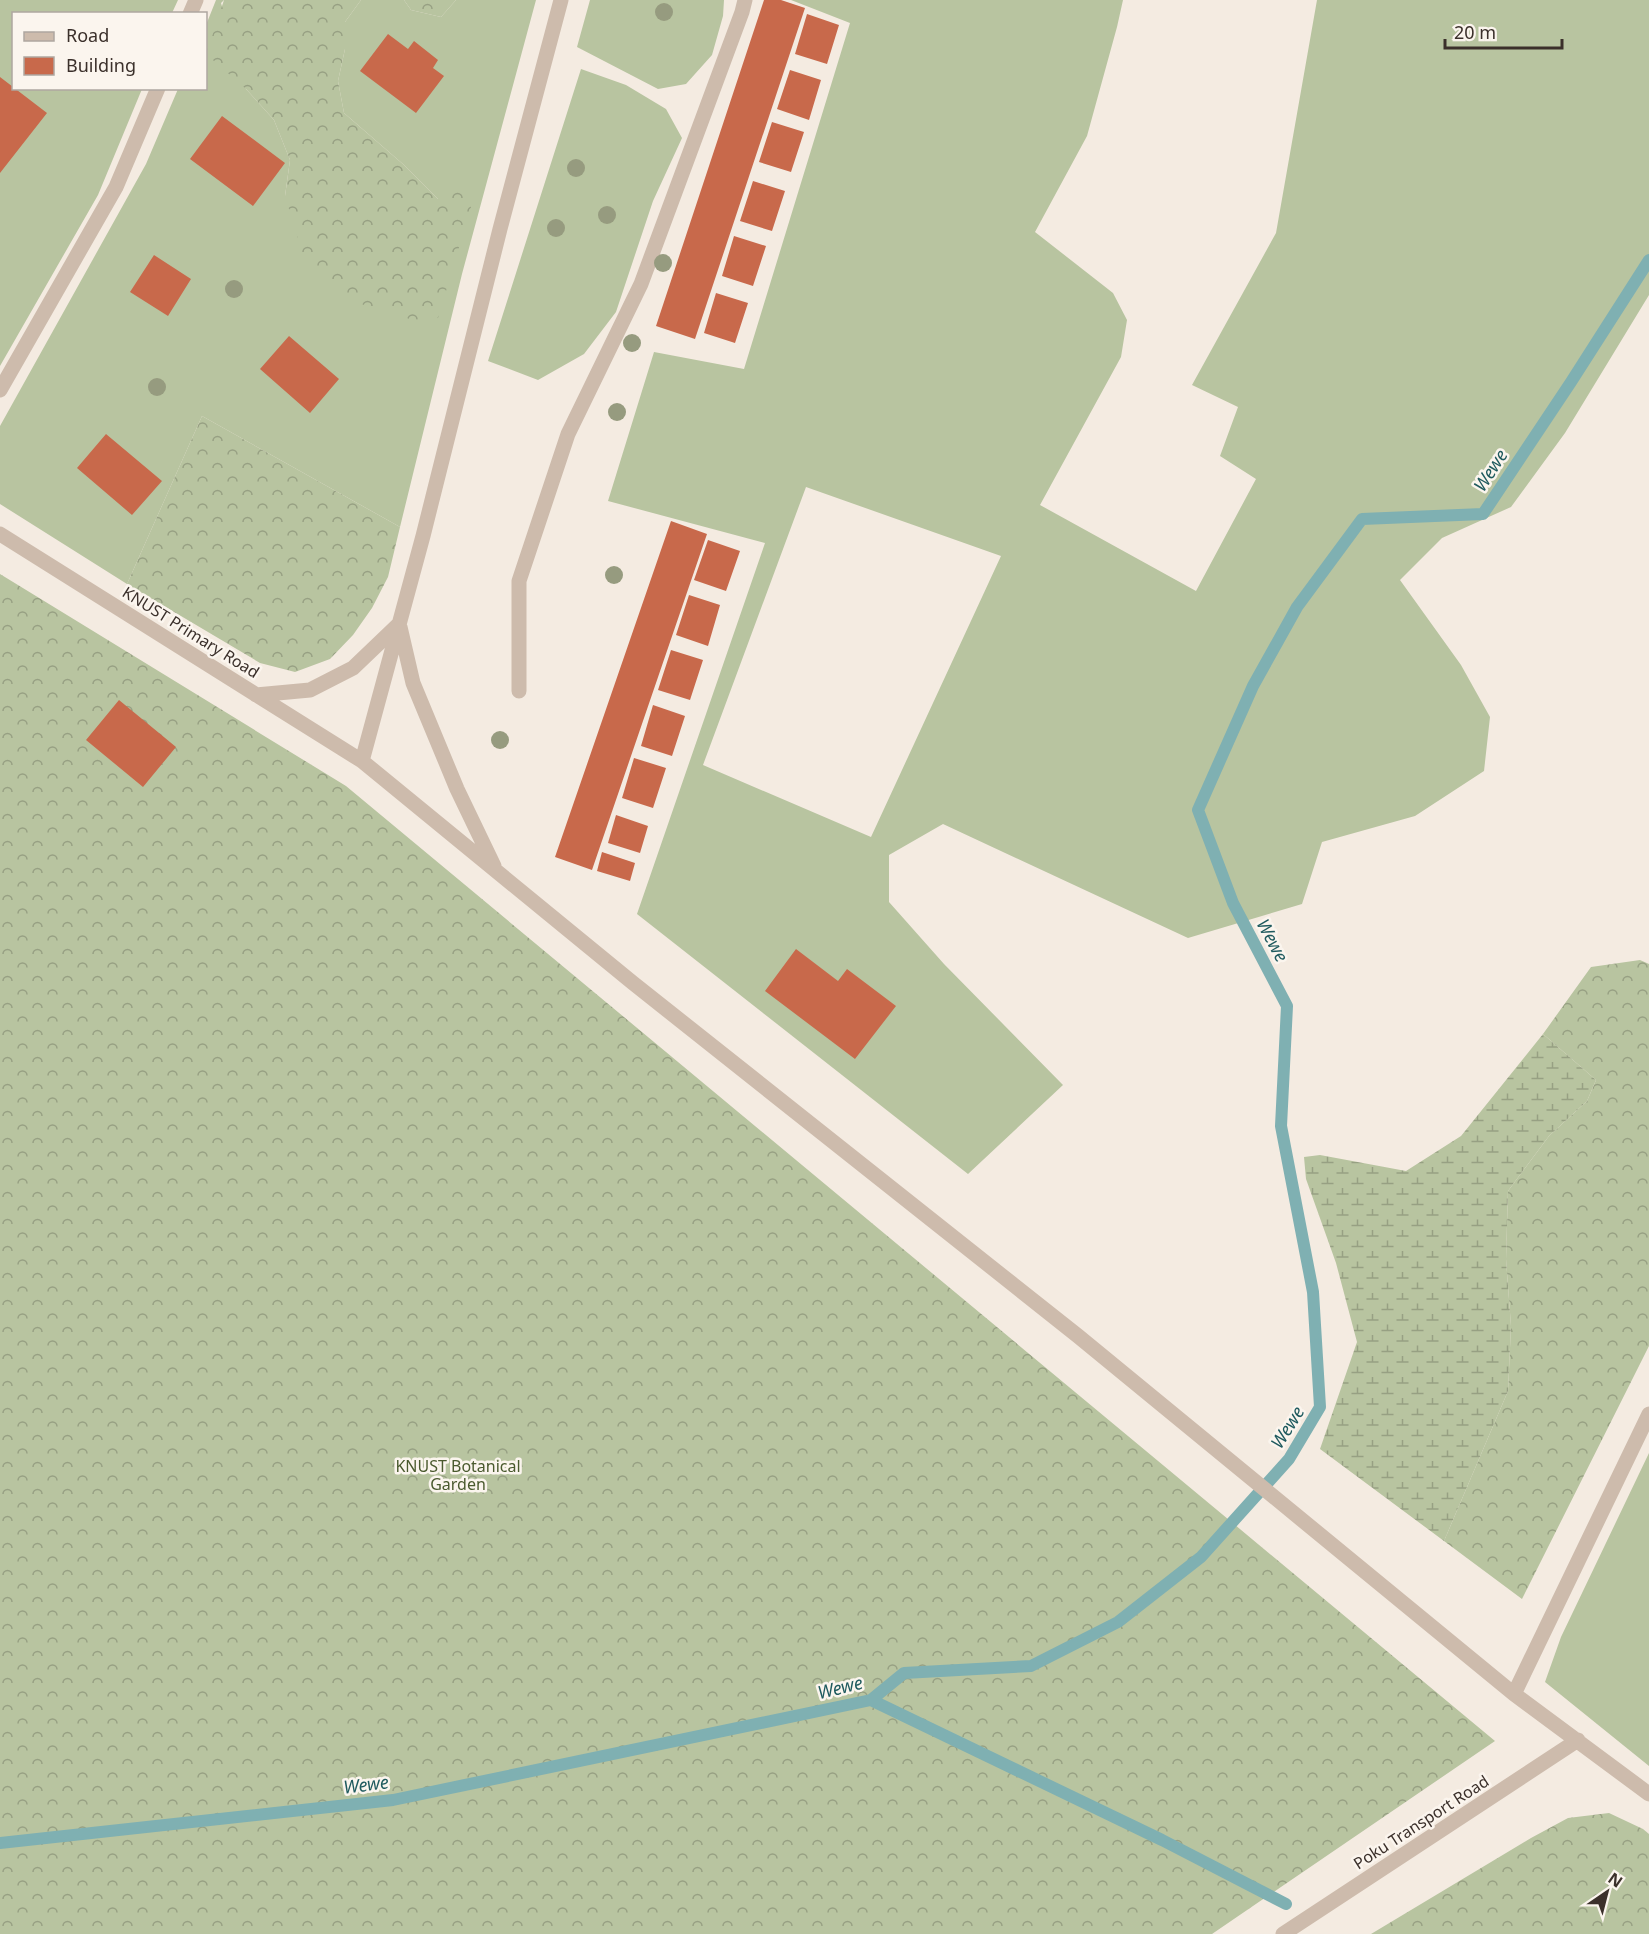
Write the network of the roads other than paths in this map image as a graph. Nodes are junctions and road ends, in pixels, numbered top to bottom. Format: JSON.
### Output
{"nodes":[{"id":1,"x":561,"y":0,"type":"edge"},
{"id":2,"x":745,"y":0,"type":"edge"},
{"id":3,"x":157,"y":90,"type":"edge"},
{"id":4,"x":0,"y":390,"type":"edge"},
{"id":5,"x":0,"y":534,"type":"edge"},
{"id":6,"x":399,"y":624,"type":"junction"},
{"id":7,"x":519,"y":691,"type":"dead end"},
{"id":8,"x":256,"y":694,"type":"junction"},
{"id":9,"x":362,"y":761,"type":"junction"},
{"id":10,"x":496,"y":870,"type":"junction"},
{"id":11,"x":1649,"y":1414,"type":"edge"},
{"id":12,"x":1514,"y":1694,"type":"junction"},
{"id":13,"x":1578,"y":1740,"type":"junction"},
{"id":14,"x":1649,"y":1794,"type":"edge"},
{"id":15,"x":1283,"y":1934,"type":"edge"}],
"edges":[{"from":1,"to":6,"type":"street"},
{"from":2,"to":7,"type":"street"},
{"from":3,"to":4,"type":"street"},
{"from":5,"to":8,"type":"street","name":"KNUST Primary Road"},
{"from":6,"to":8,"type":"street"},
{"from":6,"to":9,"type":"street"},
{"from":6,"to":10,"type":"street"},
{"from":8,"to":9,"type":"street","name":"KNUST Primary Road"},
{"from":9,"to":10,"type":"street","name":"KNUST Primary Road"},
{"from":10,"to":12,"type":"street","name":"KNUST Primary Road"},
{"from":11,"to":12,"type":"street"},
{"from":12,"to":13,"type":"street","name":"KNUST Primary Road"},
{"from":13,"to":14,"type":"street","name":"KNUST Primary Road"},
{"from":13,"to":15,"type":"street","name":"Poku Transport Road"}]}
